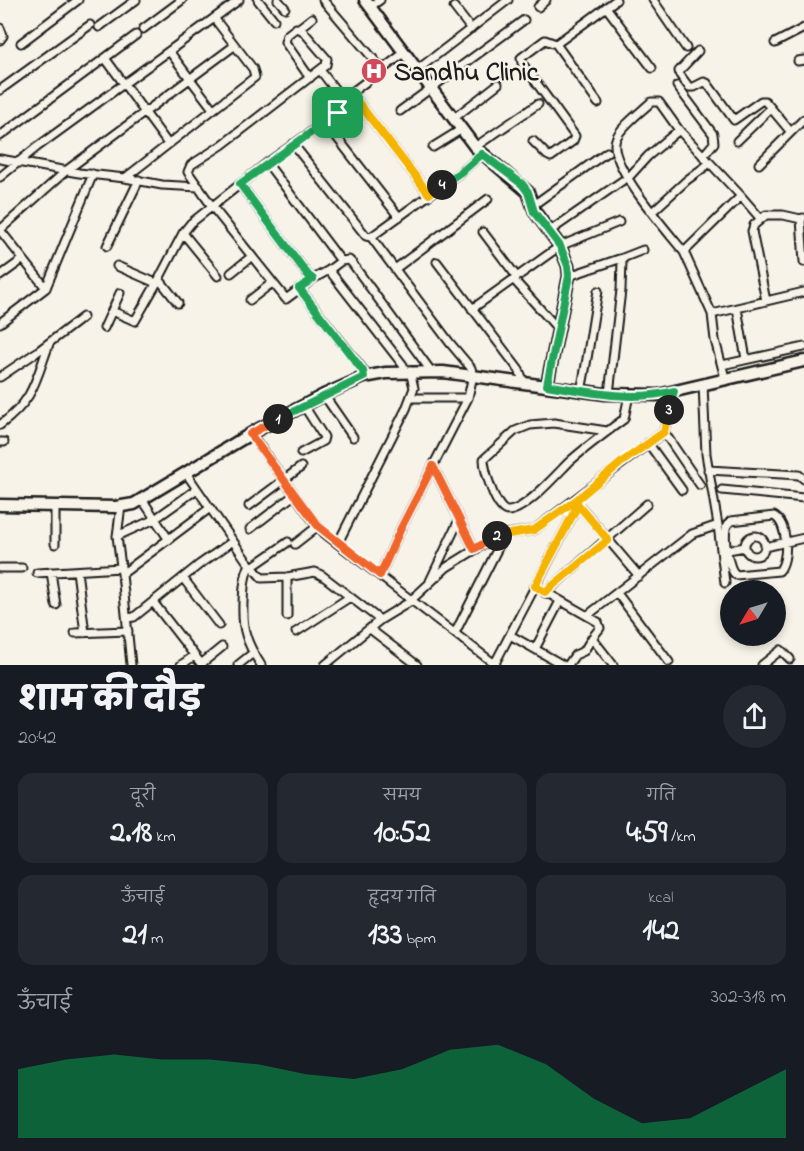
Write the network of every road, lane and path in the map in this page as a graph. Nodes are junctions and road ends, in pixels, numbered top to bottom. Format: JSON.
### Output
{"nodes":[{"id":1,"x":78,"y":0,"type":"edge"},
{"id":2,"x":136,"y":0,"type":"edge"},
{"id":3,"x":182,"y":0,"type":"edge"},
{"id":4,"x":258,"y":0,"type":"edge"},
{"id":5,"x":279,"y":0,"type":"edge"},
{"id":6,"x":323,"y":0,"type":"edge"},
{"id":7,"x":380,"y":0,"type":"edge"},
{"id":8,"x":508,"y":0,"type":"edge"},
{"id":9,"x":546,"y":0,"type":"edge"},
{"id":10,"x":616,"y":0,"type":"edge"},
{"id":11,"x":653,"y":0,"type":"edge"},
{"id":12,"x":234,"y":1,"type":"edge"},
{"id":13,"x":498,"y":3,"type":"edge"},
{"id":14,"x":368,"y":4,"type":"edge"},
{"id":15,"x":454,"y":7,"type":"dead end"},
{"id":16,"x":538,"y":7,"type":"dead end"},
{"id":17,"x":606,"y":7,"type":"junction"},
{"id":18,"x":285,"y":8,"type":"dead end"},
{"id":19,"x":214,"y":18,"type":"junction"},
{"id":20,"x":312,"y":18,"type":"dead end"},
{"id":21,"x":274,"y":20,"type":"dead end"},
{"id":22,"x":524,"y":20,"type":"dead end"},
{"id":23,"x":90,"y":25,"type":"dead end"},
{"id":24,"x":99,"y":27,"type":"dead end"},
{"id":25,"x":0,"y":28,"type":"edge"},
{"id":26,"x":299,"y":28,"type":"junction"},
{"id":27,"x":804,"y":28,"type":"edge"},
{"id":28,"x":471,"y":29,"type":"junction"},
{"id":29,"x":0,"y":40,"type":"edge"},
{"id":30,"x":21,"y":43,"type":"dead end"},
{"id":31,"x":775,"y":43,"type":"dead end"},
{"id":32,"x":556,"y":44,"type":"junction"},
{"id":33,"x":234,"y":46,"type":"junction"},
{"id":34,"x":686,"y":48,"type":"dead end"},
{"id":35,"x":169,"y":51,"type":"junction"},
{"id":36,"x":698,"y":51,"type":"dead end"},
{"id":37,"x":404,"y":53,"type":"junction"},
{"id":38,"x":105,"y":58,"type":"junction"},
{"id":39,"x":652,"y":68,"type":"dead end"},
{"id":40,"x":382,"y":69,"type":"junction"},
{"id":41,"x":320,"y":70,"type":"junction"},
{"id":42,"x":417,"y":70,"type":"junction"},
{"id":43,"x":310,"y":78,"type":"junction"},
{"id":44,"x":190,"y":79,"type":"junction"},
{"id":45,"x":498,"y":84,"type":"dead end"},
{"id":46,"x":124,"y":85,"type":"junction"},
{"id":47,"x":677,"y":86,"type":"dead end"},
{"id":48,"x":431,"y":89,"type":"junction"},
{"id":49,"x":0,"y":90,"type":"edge"},
{"id":50,"x":351,"y":93,"type":"junction"},
{"id":51,"x":598,"y":103,"type":"dead end"},
{"id":52,"x":538,"y":104,"type":"dead end"},
{"id":53,"x":347,"y":105,"type":"junction"},
{"id":54,"x":771,"y":108,"type":"junction"},
{"id":55,"x":213,"y":109,"type":"junction"},
{"id":56,"x":400,"y":111,"type":"dead end"},
{"id":57,"x":145,"y":113,"type":"junction"},
{"id":58,"x":454,"y":118,"type":"junction"},
{"id":59,"x":804,"y":119,"type":"edge"},
{"id":60,"x":325,"y":122,"type":"junction"},
{"id":61,"x":462,"y":129,"type":"junction"},
{"id":62,"x":679,"y":130,"type":"junction"},
{"id":63,"x":790,"y":131,"type":"junction"},
{"id":64,"x":0,"y":136,"type":"edge"},
{"id":65,"x":533,"y":141,"type":"dead end"},
{"id":66,"x":737,"y":141,"type":"dead end"},
{"id":67,"x":168,"y":144,"type":"junction"},
{"id":68,"x":293,"y":144,"type":"junction"},
{"id":69,"x":433,"y":147,"type":"dead end"},
{"id":70,"x":478,"y":151,"type":"junction"},
{"id":71,"x":607,"y":152,"type":"dead end"},
{"id":72,"x":703,"y":156,"type":"junction"},
{"id":73,"x":0,"y":159,"type":"edge"},
{"id":74,"x":17,"y":162,"type":"junction"},
{"id":75,"x":267,"y":163,"type":"junction"},
{"id":76,"x":710,"y":163,"type":"junction"},
{"id":77,"x":759,"y":164,"type":"dead end"},
{"id":78,"x":67,"y":170,"type":"junction"},
{"id":79,"x":93,"y":174,"type":"junction"},
{"id":80,"x":0,"y":177,"type":"edge"},
{"id":81,"x":125,"y":178,"type":"junction"},
{"id":82,"x":625,"y":179,"type":"junction"},
{"id":83,"x":139,"y":180,"type":"junction"},
{"id":84,"x":240,"y":184,"type":"junction"},
{"id":85,"x":199,"y":187,"type":"junction"},
{"id":86,"x":429,"y":194,"type":"junction"},
{"id":87,"x":741,"y":196,"type":"junction"},
{"id":88,"x":488,"y":199,"type":"dead end"},
{"id":89,"x":211,"y":205,"type":"junction"},
{"id":90,"x":532,"y":206,"type":"junction"},
{"id":91,"x":652,"y":212,"type":"junction"},
{"id":92,"x":399,"y":217,"type":"junction"},
{"id":93,"x":760,"y":218,"type":"junction"},
{"id":94,"x":803,"y":218,"type":"edge"},
{"id":95,"x":620,"y":222,"type":"dead end"},
{"id":96,"x":0,"y":230,"type":"edge"},
{"id":97,"x":550,"y":231,"type":"junction"},
{"id":98,"x":483,"y":232,"type":"dead end"},
{"id":99,"x":183,"y":233,"type":"junction"},
{"id":100,"x":371,"y":237,"type":"junction"},
{"id":101,"x":107,"y":246,"type":"dead end"},
{"id":102,"x":560,"y":246,"type":"junction"},
{"id":103,"x":643,"y":250,"type":"dead end"},
{"id":104,"x":684,"y":252,"type":"junction"},
{"id":105,"x":251,"y":257,"type":"junction"},
{"id":106,"x":620,"y":259,"type":"junction"},
{"id":107,"x":22,"y":260,"type":"junction"},
{"id":108,"x":341,"y":261,"type":"junction"},
{"id":109,"x":436,"y":262,"type":"dead end"},
{"id":110,"x":804,"y":262,"type":"edge"},
{"id":111,"x":117,"y":266,"type":"dead end"},
{"id":112,"x":394,"y":269,"type":"junction"},
{"id":113,"x":329,"y":270,"type":"junction"},
{"id":114,"x":231,"y":273,"type":"dead end"},
{"id":115,"x":0,"y":276,"type":"edge"},
{"id":116,"x":218,"y":276,"type":"dead end"},
{"id":117,"x":569,"y":276,"type":"junction"},
{"id":118,"x":516,"y":278,"type":"junction"},
{"id":119,"x":313,"y":279,"type":"junction"},
{"id":120,"x":158,"y":281,"type":"junction"},
{"id":121,"x":272,"y":283,"type":"junction"},
{"id":122,"x":46,"y":288,"type":"junction"},
{"id":123,"x":299,"y":288,"type":"junction"},
{"id":124,"x":598,"y":291,"type":"dead end"},
{"id":125,"x":804,"y":292,"type":"edge"},
{"id":126,"x":120,"y":293,"type":"dead end"},
{"id":127,"x":250,"y":300,"type":"dead end"},
{"id":128,"x":766,"y":301,"type":"junction"},
{"id":129,"x":178,"y":303,"type":"dead end"},
{"id":130,"x":737,"y":308,"type":"junction"},
{"id":131,"x":472,"y":309,"type":"junction"},
{"id":132,"x":112,"y":311,"type":"junction"},
{"id":133,"x":712,"y":314,"type":"junction"},
{"id":134,"x":83,"y":317,"type":"dead end"},
{"id":135,"x":0,"y":323,"type":"edge"},
{"id":136,"x":104,"y":328,"type":"dead end"},
{"id":137,"x":559,"y":330,"type":"junction"},
{"id":138,"x":50,"y":342,"type":"junction"},
{"id":139,"x":804,"y":347,"type":"edge"},
{"id":140,"x":746,"y":359,"type":"junction"},
{"id":141,"x":804,"y":361,"type":"edge"},
{"id":142,"x":722,"y":365,"type":"junction"},
{"id":143,"x":408,"y":371,"type":"junction"},
{"id":144,"x":430,"y":371,"type":"junction"},
{"id":145,"x":473,"y":375,"type":"junction"},
{"id":146,"x":0,"y":376,"type":"edge"},
{"id":147,"x":364,"y":377,"type":"junction"},
{"id":148,"x":725,"y":378,"type":"junction"},
{"id":149,"x":524,"y":382,"type":"junction"},
{"id":150,"x":703,"y":384,"type":"junction"},
{"id":151,"x":547,"y":385,"type":"junction"},
{"id":152,"x":580,"y":391,"type":"junction"},
{"id":153,"x":674,"y":391,"type":"junction"},
{"id":154,"x":609,"y":394,"type":"junction"},
{"id":155,"x":629,"y":394,"type":"junction"},
{"id":156,"x":324,"y":395,"type":"junction"},
{"id":157,"x":411,"y":398,"type":"junction"},
{"id":158,"x":468,"y":398,"type":"junction"},
{"id":159,"x":304,"y":406,"type":"junction"},
{"id":160,"x":0,"y":425,"type":"edge"},
{"id":161,"x":607,"y":431,"type":"junction"},
{"id":162,"x":664,"y":432,"type":"junction"},
{"id":163,"x":250,"y":434,"type":"junction"},
{"id":164,"x":353,"y":437,"type":"dead end"},
{"id":165,"x":648,"y":443,"type":"junction"},
{"id":166,"x":301,"y":453,"type":"dead end"},
{"id":167,"x":433,"y":466,"type":"junction"},
{"id":168,"x":301,"y":467,"type":"dead end"},
{"id":169,"x":708,"y":470,"type":"junction"},
{"id":170,"x":186,"y":473,"type":"junction"},
{"id":171,"x":804,"y":479,"type":"edge"},
{"id":172,"x":284,"y":481,"type":"junction"},
{"id":173,"x":700,"y":485,"type":"dead end"},
{"id":174,"x":197,"y":489,"type":"junction"},
{"id":175,"x":682,"y":490,"type":"dead end"},
{"id":176,"x":722,"y":490,"type":"dead end"},
{"id":177,"x":294,"y":495,"type":"junction"},
{"id":178,"x":804,"y":498,"type":"edge"},
{"id":179,"x":142,"y":499,"type":"junction"},
{"id":180,"x":577,"y":503,"type":"junction"},
{"id":181,"x":647,"y":504,"type":"dead end"},
{"id":182,"x":0,"y":505,"type":"edge"},
{"id":183,"x":55,"y":506,"type":"junction"},
{"id":184,"x":121,"y":506,"type":"junction"},
{"id":185,"x":249,"y":506,"type":"dead end"},
{"id":186,"x":210,"y":508,"type":"junction"},
{"id":187,"x":155,"y":519,"type":"junction"},
{"id":188,"x":459,"y":519,"type":"junction"},
{"id":189,"x":718,"y":525,"type":"junction"},
{"id":190,"x":318,"y":526,"type":"junction"},
{"id":191,"x":250,"y":529,"type":"dead end"},
{"id":192,"x":505,"y":534,"type":"junction"},
{"id":193,"x":117,"y":536,"type":"junction"},
{"id":194,"x":804,"y":538,"type":"edge"},
{"id":195,"x":169,"y":540,"type":"junction"},
{"id":196,"x":608,"y":540,"type":"junction"},
{"id":197,"x":233,"y":541,"type":"junction"},
{"id":198,"x":338,"y":543,"type":"junction"},
{"id":199,"x":785,"y":543,"type":"junction"},
{"id":200,"x":55,"y":544,"type":"dead end"},
{"id":201,"x":765,"y":547,"type":"junction"},
{"id":202,"x":745,"y":548,"type":"junction"},
{"id":203,"x":474,"y":549,"type":"junction"},
{"id":204,"x":728,"y":550,"type":"junction"},
{"id":205,"x":251,"y":566,"type":"junction"},
{"id":206,"x":0,"y":568,"type":"edge"},
{"id":207,"x":22,"y":568,"type":"dead end"},
{"id":208,"x":78,"y":571,"type":"junction"},
{"id":209,"x":122,"y":571,"type":"junction"},
{"id":210,"x":51,"y":572,"type":"junction"},
{"id":211,"x":37,"y":573,"type":"dead end"},
{"id":212,"x":380,"y":575,"type":"junction"},
{"id":213,"x":639,"y":576,"type":"junction"},
{"id":214,"x":287,"y":577,"type":"junction"},
{"id":215,"x":183,"y":578,"type":"junction"},
{"id":216,"x":725,"y":580,"type":"edge"},
{"id":217,"x":429,"y":583,"type":"junction"},
{"id":218,"x":535,"y":586,"type":"junction"},
{"id":219,"x":545,"y":592,"type":"junction"},
{"id":220,"x":617,"y":593,"type":"junction"},
{"id":221,"x":350,"y":597,"type":"junction"},
{"id":222,"x":411,"y":600,"type":"junction"},
{"id":223,"x":560,"y":601,"type":"junction"},
{"id":224,"x":153,"y":602,"type":"junction"},
{"id":225,"x":56,"y":605,"type":"dead end"},
{"id":226,"x":588,"y":615,"type":"junction"},
{"id":227,"x":287,"y":616,"type":"dead end"},
{"id":228,"x":127,"y":618,"type":"junction"},
{"id":229,"x":380,"y":620,"type":"junction"},
{"id":230,"x":219,"y":625,"type":"dead end"},
{"id":231,"x":370,"y":629,"type":"junction"},
{"id":232,"x":128,"y":631,"type":"junction"},
{"id":233,"x":296,"y":632,"type":"dead end"},
{"id":234,"x":75,"y":633,"type":"dead end"},
{"id":235,"x":85,"y":633,"type":"junction"},
{"id":236,"x":455,"y":633,"type":"junction"},
{"id":237,"x":510,"y":635,"type":"junction"},
{"id":238,"x":592,"y":638,"type":"junction"},
{"id":239,"x":222,"y":647,"type":"dead end"},
{"id":240,"x":535,"y":649,"type":"junction"},
{"id":241,"x":253,"y":654,"type":"junction"},
{"id":242,"x":195,"y":656,"type":"junction"},
{"id":243,"x":790,"y":659,"type":"dead end"},
{"id":244,"x":669,"y":662,"type":"dead end"},
{"id":245,"x":201,"y":664,"type":"edge"},
{"id":246,"x":131,"y":665,"type":"edge"},
{"id":247,"x":182,"y":665,"type":"edge"},
{"id":248,"x":238,"y":665,"type":"edge"},
{"id":249,"x":261,"y":665,"type":"edge"},
{"id":250,"x":325,"y":665,"type":"edge"},
{"id":251,"x":417,"y":665,"type":"edge"},
{"id":252,"x":495,"y":665,"type":"edge"},
{"id":253,"x":563,"y":665,"type":"edge"},
{"id":254,"x":568,"y":665,"type":"edge"},
{"id":255,"x":613,"y":665,"type":"edge"},
{"id":256,"x":762,"y":665,"type":"edge"}],
"edges":[{"from":1,"to":30,"type":"street"},
{"from":2,"to":24,"type":"street"},
{"from":3,"to":38,"type":"street"},
{"from":4,"to":21,"type":"street"},
{"from":5,"to":18,"type":"street"},
{"from":6,"to":40,"type":"street"},
{"from":7,"to":14,"type":"street"},
{"from":8,"to":13,"type":"street"},
{"from":9,"to":16,"type":"street"},
{"from":10,"to":17,"type":"street"},
{"from":11,"to":34,"type":"street"},
{"from":12,"to":19,"type":"street"},
{"from":13,"to":28,"type":"street"},
{"from":14,"to":37,"type":"street"},
{"from":15,"to":28,"type":"street"},
{"from":17,"to":32,"type":"street"},
{"from":17,"to":39,"type":"street"},
{"from":19,"to":33,"type":"street"},
{"from":19,"to":35,"type":"street"},
{"from":20,"to":26,"type":"street"},
{"from":22,"to":48,"type":"street"},
{"from":23,"to":49,"type":"street"},
{"from":25,"to":29,"type":"street"},
{"from":26,"to":41,"type":"street"},
{"from":26,"to":43,"type":"street"},
{"from":27,"to":31,"type":"street"},
{"from":28,"to":42,"type":"street"},
{"from":32,"to":51,"type":"street"},
{"from":32,"to":65,"type":"street"},
{"from":33,"to":44,"type":"street"},
{"from":33,"to":55,"type":"street"},
{"from":35,"to":44,"type":"street"},
{"from":35,"to":46,"type":"street"},
{"from":36,"to":54,"type":"street"},
{"from":37,"to":40,"type":"street"},
{"from":37,"to":42,"type":"street"},
{"from":38,"to":46,"type":"street"},
{"from":38,"to":64,"type":"street"},
{"from":40,"to":50,"type":"street"},
{"from":41,"to":43,"type":"street"},
{"from":41,"to":53,"type":"street"},
{"from":42,"to":48,"type":"street"},
{"from":43,"to":85,"type":"street"},
{"from":44,"to":55,"type":"street"},
{"from":44,"to":57,"type":"street"},
{"from":45,"to":58,"type":"street"},
{"from":46,"to":57,"type":"street"},
{"from":46,"to":74,"type":"street"},
{"from":47,"to":72,"type":"street"},
{"from":48,"to":56,"type":"street"},
{"from":48,"to":58,"type":"street"},
{"from":50,"to":53,"type":"street"},
{"from":50,"to":86,"type":"street"},
{"from":52,"to":70,"type":"street"},
{"from":53,"to":60,"type":"street"},
{"from":54,"to":63,"type":"street"},
{"from":54,"to":66,"type":"street"},
{"from":55,"to":67,"type":"street"},
{"from":57,"to":67,"type":"street"},
{"from":57,"to":78,"type":"street"},
{"from":58,"to":61,"type":"street"},
{"from":59,"to":63,"type":"street"},
{"from":60,"to":68,"type":"street"},
{"from":60,"to":92,"type":"street"},
{"from":61,"to":69,"type":"street"},
{"from":61,"to":70,"type":"street"},
{"from":62,"to":72,"type":"street"},
{"from":62,"to":82,"type":"street"},
{"from":62,"to":82,"type":"street"},
{"from":63,"to":77,"type":"street"},
{"from":67,"to":81,"type":"street"},
{"from":68,"to":75,"type":"street"},
{"from":68,"to":100,"type":"street"},
{"from":70,"to":86,"type":"street"},
{"from":70,"to":90,"type":"street"},
{"from":71,"to":90,"type":"street"},
{"from":72,"to":76,"type":"street"},
{"from":73,"to":74,"type":"street"},
{"from":74,"to":78,"type":"street"},
{"from":74,"to":80,"type":"street"},
{"from":75,"to":84,"type":"street"},
{"from":75,"to":108,"type":"street"},
{"from":76,"to":87,"type":"street"},
{"from":76,"to":91,"type":"street"},
{"from":78,"to":79,"type":"street"},
{"from":78,"to":96,"type":"street"},
{"from":79,"to":81,"type":"street"},
{"from":79,"to":122,"type":"street"},
{"from":81,"to":83,"type":"street"},
{"from":82,"to":91,"type":"street"},
{"from":82,"to":97,"type":"street"},
{"from":83,"to":85,"type":"street"},
{"from":83,"to":101,"type":"street"},
{"from":84,"to":89,"type":"street"},
{"from":84,"to":119,"type":"street"},
{"from":85,"to":89,"type":"street"},
{"from":86,"to":92,"type":"street"},
{"from":87,"to":93,"type":"street"},
{"from":87,"to":104,"type":"street"},
{"from":88,"to":112,"type":"street"},
{"from":89,"to":99,"type":"street"},
{"from":89,"to":105,"type":"street"},
{"from":90,"to":97,"type":"street"},
{"from":91,"to":104,"type":"street"},
{"from":92,"to":100,"type":"street"},
{"from":93,"to":94,"type":"street"},
{"from":93,"to":128,"type":"street"},
{"from":94,"to":110,"type":"street"},
{"from":95,"to":102,"type":"street"},
{"from":96,"to":107,"type":"street"},
{"from":97,"to":102,"type":"street"},
{"from":98,"to":118,"type":"street"},
{"from":99,"to":116,"type":"street"},
{"from":99,"to":120,"type":"street"},
{"from":100,"to":112,"type":"street"},
{"from":102,"to":117,"type":"street"},
{"from":102,"to":118,"type":"street"},
{"from":103,"to":106,"type":"street"},
{"from":104,"to":133,"type":"street"},
{"from":105,"to":114,"type":"street"},
{"from":105,"to":121,"type":"street"},
{"from":106,"to":117,"type":"street"},
{"from":106,"to":154,"type":"street"},
{"from":107,"to":115,"type":"street"},
{"from":107,"to":122,"type":"street"},
{"from":108,"to":113,"type":"street"},
{"from":108,"to":144,"type":"street"},
{"from":109,"to":131,"type":"street"},
{"from":111,"to":120,"type":"street"},
{"from":112,"to":145,"type":"street"},
{"from":113,"to":119,"type":"street"},
{"from":113,"to":143,"type":"street"},
{"from":117,"to":137,"type":"street"},
{"from":118,"to":131,"type":"street"},
{"from":118,"to":137,"type":"street"},
{"from":119,"to":123,"type":"street"},
{"from":120,"to":129,"type":"street"},
{"from":120,"to":132,"type":"street"},
{"from":121,"to":123,"type":"street"},
{"from":121,"to":127,"type":"street"},
{"from":122,"to":135,"type":"street"},
{"from":123,"to":147,"type":"street"},
{"from":124,"to":152,"type":"street"},
{"from":125,"to":128,"type":"street"},
{"from":126,"to":132,"type":"street"},
{"from":128,"to":130,"type":"street"},
{"from":130,"to":133,"type":"street"},
{"from":130,"to":140,"type":"street"},
{"from":131,"to":149,"type":"street"},
{"from":132,"to":136,"type":"street"},
{"from":133,"to":142,"type":"street"},
{"from":134,"to":138,"type":"street"},
{"from":137,"to":151,"type":"street"},
{"from":138,"to":146,"type":"street"},
{"from":138,"to":160,"type":"street"},
{"from":139,"to":140,"type":"street"},
{"from":140,"to":142,"type":"street"},
{"from":141,"to":148,"type":"street"},
{"from":142,"to":148,"type":"street"},
{"from":143,"to":144,"type":"street"},
{"from":143,"to":147,"type":"street"},
{"from":143,"to":157,"type":"street"},
{"from":144,"to":145,"type":"street"},
{"from":145,"to":149,"type":"street"},
{"from":145,"to":158,"type":"street"},
{"from":147,"to":156,"type":"street"},
{"from":148,"to":150,"type":"street"},
{"from":149,"to":151,"type":"street"},
{"from":150,"to":153,"type":"street"},
{"from":150,"to":169,"type":"street"},
{"from":151,"to":152,"type":"street"},
{"from":152,"to":154,"type":"street"},
{"from":153,"to":155,"type":"street"},
{"from":153,"to":162,"type":"street"},
{"from":154,"to":155,"type":"street"},
{"from":155,"to":161,"type":"street"},
{"from":156,"to":159,"type":"street"},
{"from":156,"to":164,"type":"street"},
{"from":157,"to":158,"type":"street"},
{"from":157,"to":198,"type":"street"},
{"from":158,"to":167,"type":"street"},
{"from":159,"to":163,"type":"street"},
{"from":159,"to":166,"type":"street"},
{"from":161,"to":161,"type":"street"},
{"from":162,"to":165,"type":"street"},
{"from":162,"to":173,"type":"street"},
{"from":163,"to":170,"type":"street"},
{"from":163,"to":172,"type":"street"},
{"from":165,"to":175,"type":"street"},
{"from":165,"to":180,"type":"street"},
{"from":167,"to":188,"type":"street"},
{"from":167,"to":212,"type":"street"},
{"from":168,"to":172,"type":"street"},
{"from":169,"to":171,"type":"street"},
{"from":169,"to":189,"type":"street"},
{"from":170,"to":174,"type":"street"},
{"from":170,"to":179,"type":"street"},
{"from":172,"to":177,"type":"street"},
{"from":172,"to":185,"type":"street"},
{"from":174,"to":186,"type":"street"},
{"from":174,"to":187,"type":"street"},
{"from":176,"to":178,"type":"street"},
{"from":177,"to":190,"type":"street"},
{"from":177,"to":191,"type":"street"},
{"from":179,"to":184,"type":"street"},
{"from":179,"to":187,"type":"street"},
{"from":180,"to":192,"type":"street"},
{"from":180,"to":196,"type":"street"},
{"from":180,"to":218,"type":"street"},
{"from":181,"to":196,"type":"street"},
{"from":182,"to":183,"type":"street"},
{"from":183,"to":184,"type":"street"},
{"from":183,"to":200,"type":"street"},
{"from":184,"to":193,"type":"street"},
{"from":186,"to":195,"type":"street"},
{"from":186,"to":197,"type":"street"},
{"from":187,"to":193,"type":"street"},
{"from":187,"to":195,"type":"street"},
{"from":188,"to":203,"type":"street"},
{"from":188,"to":217,"type":"street"},
{"from":189,"to":213,"type":"street"},
{"from":189,"to":216,"type":"street"},
{"from":190,"to":198,"type":"street"},
{"from":190,"to":205,"type":"street"},
{"from":192,"to":203,"type":"street"},
{"from":192,"to":236,"type":"street"},
{"from":193,"to":209,"type":"street"},
{"from":194,"to":199,"type":"street"},
{"from":195,"to":209,"type":"street"},
{"from":196,"to":213,"type":"street"},
{"from":196,"to":219,"type":"street"},
{"from":197,"to":205,"type":"street"},
{"from":197,"to":215,"type":"street"},
{"from":198,"to":212,"type":"street"},
{"from":199,"to":201,"type":"street"},
{"from":199,"to":204,"type":"street"},
{"from":199,"to":204,"type":"street"},
{"from":201,"to":202,"type":"street"},
{"from":201,"to":202,"type":"street"},
{"from":202,"to":204,"type":"street"},
{"from":203,"to":217,"type":"street"},
{"from":205,"to":214,"type":"street"},
{"from":205,"to":241,"type":"street"},
{"from":206,"to":207,"type":"street"},
{"from":208,"to":209,"type":"street"},
{"from":208,"to":210,"type":"street"},
{"from":208,"to":235,"type":"street"},
{"from":209,"to":228,"type":"street"},
{"from":210,"to":211,"type":"street"},
{"from":210,"to":225,"type":"street"},
{"from":212,"to":222,"type":"street"},
{"from":213,"to":220,"type":"street"},
{"from":214,"to":221,"type":"street"},
{"from":214,"to":227,"type":"street"},
{"from":215,"to":224,"type":"street"},
{"from":215,"to":230,"type":"street"},
{"from":217,"to":222,"type":"street"},
{"from":218,"to":219,"type":"street"},
{"from":218,"to":237,"type":"street"},
{"from":219,"to":223,"type":"street"},
{"from":220,"to":226,"type":"street"},
{"from":220,"to":244,"type":"street"},
{"from":221,"to":229,"type":"street"},
{"from":221,"to":233,"type":"street"},
{"from":222,"to":229,"type":"street"},
{"from":222,"to":236,"type":"street"},
{"from":223,"to":226,"type":"street"},
{"from":223,"to":240,"type":"street"},
{"from":224,"to":228,"type":"street"},
{"from":224,"to":242,"type":"street"},
{"from":226,"to":238,"type":"street"},
{"from":228,"to":232,"type":"street"},
{"from":229,"to":231,"type":"street"},
{"from":231,"to":250,"type":"street"},
{"from":231,"to":251,"type":"street"},
{"from":232,"to":235,"type":"street"},
{"from":232,"to":246,"type":"street"},
{"from":234,"to":235,"type":"street"},
{"from":236,"to":252,"type":"street"},
{"from":237,"to":240,"type":"street"},
{"from":237,"to":252,"type":"street"},
{"from":238,"to":254,"type":"street"},
{"from":238,"to":255,"type":"street"},
{"from":239,"to":245,"type":"street"},
{"from":240,"to":253,"type":"street"},
{"from":241,"to":248,"type":"street"},
{"from":241,"to":249,"type":"street"},
{"from":242,"to":245,"type":"street"},
{"from":242,"to":247,"type":"street"},
{"from":243,"to":256,"type":"street"}]}
